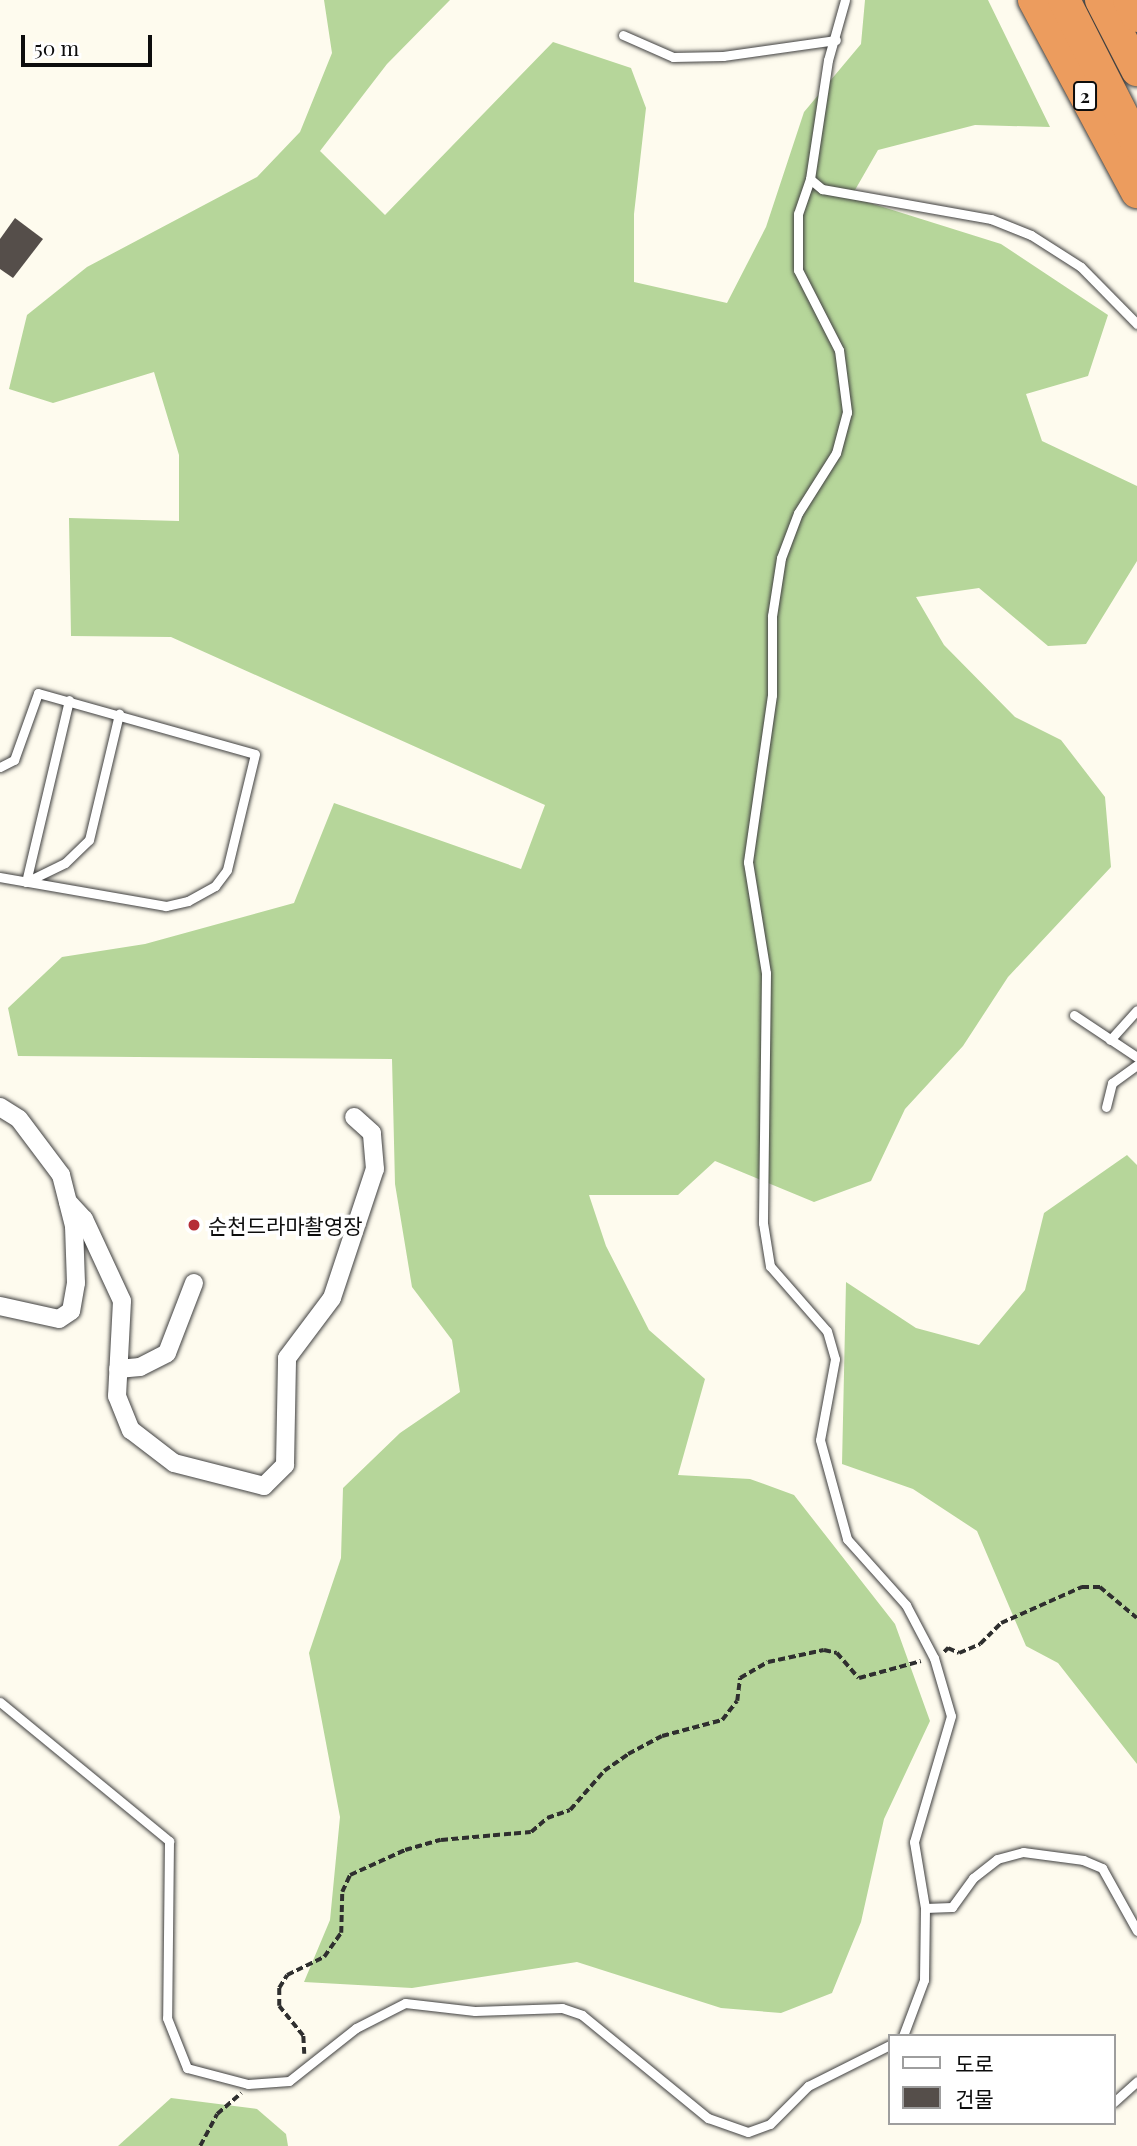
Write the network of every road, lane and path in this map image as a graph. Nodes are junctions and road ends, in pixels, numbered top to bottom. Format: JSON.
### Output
{"nodes":[{"id":1,"x":845,"y":0,"type":"edge"},
{"id":2,"x":1034,"y":0,"type":"edge"},
{"id":3,"x":1064,"y":0,"type":"edge"},
{"id":4,"x":1101,"y":0,"type":"edge"},
{"id":5,"x":1129,"y":0,"type":"edge"},
{"id":6,"x":1137,"y":16,"type":"edge"},
{"id":7,"x":623,"y":35,"type":"dead end"},
{"id":8,"x":836,"y":40,"type":"junction"},
{"id":9,"x":1137,"y":69,"type":"edge"},
{"id":10,"x":1137,"y":144,"type":"edge"},
{"id":11,"x":810,"y":180,"type":"junction"},
{"id":12,"x":1137,"y":192,"type":"edge"},
{"id":13,"x":1137,"y":324,"type":"edge"},
{"id":14,"x":69,"y":700,"type":"junction"},
{"id":15,"x":119,"y":714,"type":"junction"},
{"id":16,"x":0,"y":767,"type":"edge"},
{"id":17,"x":0,"y":877,"type":"edge"},
{"id":18,"x":26,"y":882,"type":"junction"},
{"id":19,"x":1137,"y":1010,"type":"edge"},
{"id":20,"x":1074,"y":1015,"type":"dead end"},
{"id":21,"x":1110,"y":1040,"type":"junction"},
{"id":22,"x":1137,"y":1057,"type":"edge"},
{"id":23,"x":1137,"y":1065,"type":"edge"},
{"id":24,"x":0,"y":1107,"type":"edge"},
{"id":25,"x":1106,"y":1107,"type":"dead end"},
{"id":26,"x":354,"y":1117,"type":"dead end"},
{"id":27,"x":68,"y":1202,"type":"junction"},
{"id":28,"x":194,"y":1283,"type":"dead end"},
{"id":29,"x":0,"y":1306,"type":"edge"},
{"id":30,"x":118,"y":1369,"type":"junction"},
{"id":31,"x":1137,"y":1618,"type":"edge"},
{"id":32,"x":934,"y":1658,"type":"junction"},
{"id":33,"x":0,"y":1702,"type":"edge"},
{"id":34,"x":925,"y":1908,"type":"junction"},
{"id":35,"x":1137,"y":1931,"type":"edge"},
{"id":36,"x":904,"y":2034,"type":"edge"},
{"id":37,"x":888,"y":2047,"type":"edge"},
{"id":38,"x":309,"y":2065,"type":"junction"},
{"id":39,"x":1137,"y":2081,"type":"edge"},
{"id":40,"x":248,"y":2084,"type":"junction"},
{"id":41,"x":1116,"y":2100,"type":"edge"},
{"id":42,"x":200,"y":2146,"type":"edge"}],
"edges":[{"from":1,"to":8,"type":"lane"},
{"from":2,"to":12,"type":"highway","number":"2"},
{"from":3,"to":10,"type":"highway"},
{"from":4,"to":9,"type":"highway"},
{"from":5,"to":6,"type":"highway"},
{"from":7,"to":8,"type":"lane"},
{"from":8,"to":11,"type":"lane"},
{"from":11,"to":13,"type":"lane"},
{"from":11,"to":32,"type":"lane"},
{"from":14,"to":15,"type":"lane"},
{"from":14,"to":16,"type":"lane"},
{"from":14,"to":18,"type":"lane"},
{"from":15,"to":18,"type":"lane"},
{"from":15,"to":18,"type":"lane"},
{"from":17,"to":18,"type":"lane"},
{"from":19,"to":21,"type":"lane"},
{"from":20,"to":21,"type":"lane"},
{"from":21,"to":22,"type":"lane"},
{"from":23,"to":25,"type":"lane"},
{"from":24,"to":27,"type":"street"},
{"from":26,"to":30,"type":"street"},
{"from":27,"to":29,"type":"street"},
{"from":27,"to":30,"type":"street"},
{"from":28,"to":30,"type":"street"},
{"from":31,"to":32,"type":"path"},
{"from":32,"to":34,"type":"lane"},
{"from":32,"to":38,"type":"path"},
{"from":33,"to":40,"type":"lane"},
{"from":34,"to":35,"type":"lane"},
{"from":34,"to":36,"type":"lane"},
{"from":37,"to":38,"type":"lane"},
{"from":38,"to":40,"type":"lane"},
{"from":39,"to":41,"type":"lane"},
{"from":40,"to":42,"type":"path"}]}
